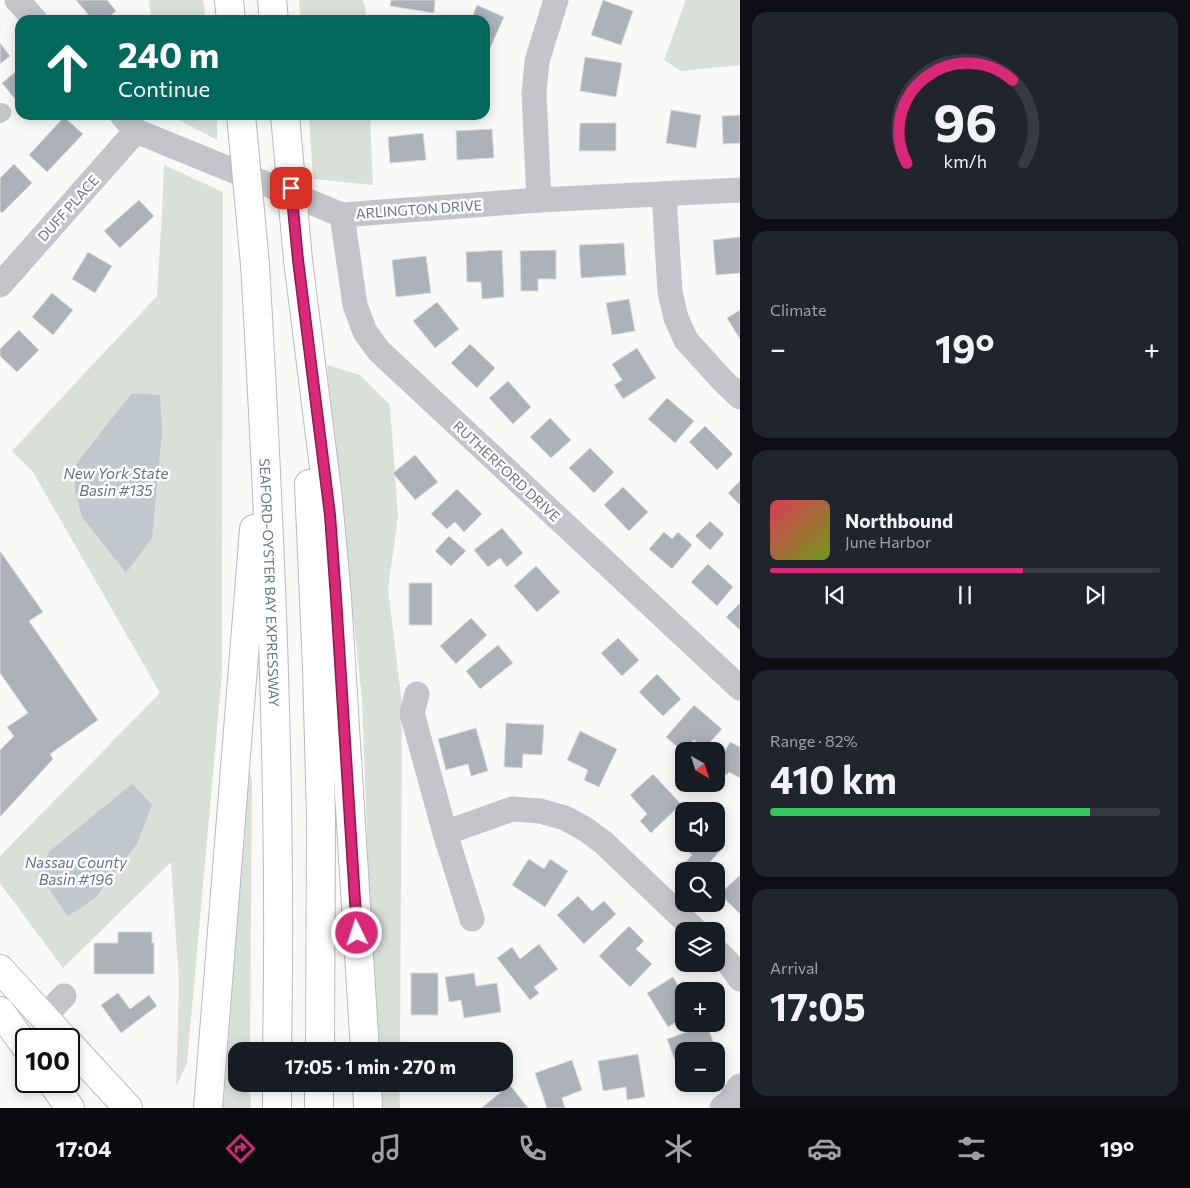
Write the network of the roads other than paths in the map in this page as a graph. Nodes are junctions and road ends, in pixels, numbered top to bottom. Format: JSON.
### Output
{"nodes":[{"id":1,"x":17,"y":0,"type":"edge"},
{"id":2,"x":229,"y":0,"type":"edge"},
{"id":3,"x":272,"y":0,"type":"edge"},
{"id":4,"x":556,"y":0,"type":"edge"},
{"id":5,"x":30,"y":15,"type":"edge"},
{"id":6,"x":230,"y":15,"type":"edge"},
{"id":7,"x":274,"y":15,"type":"edge"},
{"id":8,"x":241,"y":120,"type":"edge"},
{"id":9,"x":285,"y":120,"type":"edge"},
{"id":10,"x":129,"y":123,"type":"edge"},
{"id":11,"x":740,"y":190,"type":"edge"},
{"id":12,"x":664,"y":194,"type":"junction"},
{"id":13,"x":539,"y":200,"type":"junction"},
{"id":14,"x":342,"y":215,"type":"junction"},
{"id":15,"x":298,"y":260,"type":"junction"},
{"id":16,"x":0,"y":285,"type":"edge"},
{"id":17,"x":740,"y":397,"type":"edge"},
{"id":18,"x":264,"y":411,"type":"junction"},
{"id":19,"x":740,"y":688,"type":"edge"},
{"id":20,"x":417,"y":694,"type":"dead end"},
{"id":21,"x":446,"y":833,"type":"junction"},
{"id":22,"x":472,"y":919,"type":"dead end"},
{"id":23,"x":687,"y":922,"type":"edge"},
{"id":24,"x":725,"y":959,"type":"edge"},
{"id":25,"x":0,"y":969,"type":"edge"},
{"id":26,"x":740,"y":979,"type":"edge"},
{"id":27,"x":64,"y":996,"type":"dead end"},
{"id":28,"x":0,"y":1011,"type":"edge"},
{"id":29,"x":44,"y":1017,"type":"junction"},
{"id":30,"x":54,"y":1028,"type":"edge"},
{"id":31,"x":15,"y":1032,"type":"edge"},
{"id":32,"x":278,"y":1042,"type":"edge"},
{"id":33,"x":320,"y":1042,"type":"edge"},
{"id":34,"x":364,"y":1042,"type":"edge"},
{"id":35,"x":80,"y":1056,"type":"edge"},
{"id":36,"x":740,"y":1086,"type":"edge"},
{"id":37,"x":277,"y":1092,"type":"edge"},
{"id":38,"x":319,"y":1092,"type":"edge"},
{"id":39,"x":367,"y":1092,"type":"edge"},
{"id":40,"x":59,"y":1093,"type":"edge"},
{"id":41,"x":70,"y":1108,"type":"edge"},
{"id":42,"x":128,"y":1108,"type":"edge"},
{"id":43,"x":208,"y":1108,"type":"edge"},
{"id":44,"x":277,"y":1108,"type":"edge"},
{"id":45,"x":319,"y":1108,"type":"edge"},
{"id":46,"x":368,"y":1108,"type":"edge"},
{"id":47,"x":722,"y":1108,"type":"edge"}],
"edges":[{"from":1,"to":5,"type":"street"},
{"from":2,"to":6,"type":"main road"},
{"from":3,"to":7,"type":"main road"},
{"from":4,"to":13,"type":"street"},
{"from":8,"to":18,"type":"main road","name":"SEAFORD-OYSTER BAY EXPRESSWAY","bridge":true},
{"from":9,"to":15,"type":"main road","bridge":true},
{"from":10,"to":14,"type":"street","name":"ARLINGTON DRIVE"},
{"from":10,"to":16,"type":"street","name":"DUFF PLACE"},
{"from":11,"to":12,"type":"street","name":"ARLINGTON DRIVE"},
{"from":12,"to":13,"type":"street","name":"ARLINGTON DRIVE"},
{"from":12,"to":17,"type":"street"},
{"from":13,"to":14,"type":"street","name":"ARLINGTON DRIVE"},
{"from":14,"to":19,"type":"street","name":"RUTHERFORD DRIVE"},
{"from":15,"to":33,"type":"main road"},
{"from":15,"to":34,"type":"main road"},
{"from":18,"to":32,"type":"main road","name":"SEAFORD-OYSTER BAY EXPRESSWAY"},
{"from":18,"to":43,"type":"main road"},
{"from":20,"to":21,"type":"street"},
{"from":21,"to":22,"type":"street"},
{"from":21,"to":23,"type":"street"},
{"from":24,"to":26,"type":"street"},
{"from":25,"to":29,"type":"main road"},
{"from":27,"to":29,"type":"street"},
{"from":28,"to":31,"type":"main road"},
{"from":29,"to":30,"type":"main road"},
{"from":35,"to":42,"type":"main road"},
{"from":36,"to":47,"type":"street"},
{"from":37,"to":44,"type":"main road"},
{"from":38,"to":45,"type":"main road"},
{"from":39,"to":46,"type":"main road"},
{"from":40,"to":41,"type":"main road"}]}
